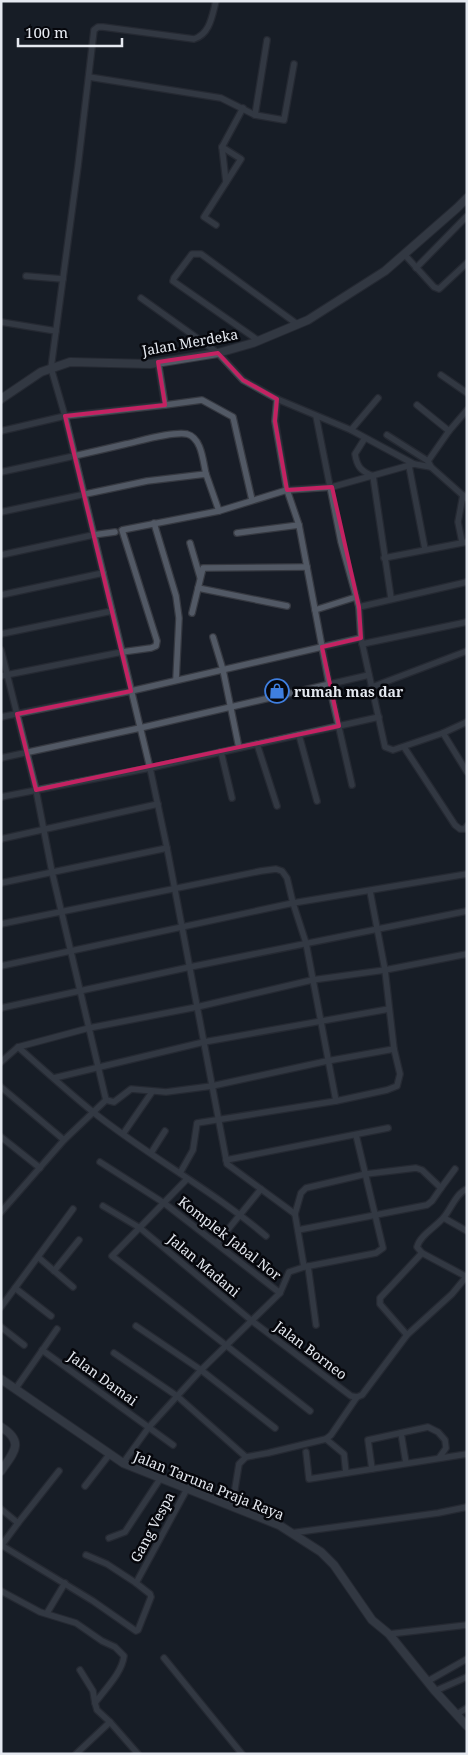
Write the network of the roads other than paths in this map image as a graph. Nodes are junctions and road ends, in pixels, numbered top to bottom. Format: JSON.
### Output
{"nodes":[{"id":1,"x":216,"y":1,"type":"edge"},
{"id":2,"x":267,"y":40,"type":"dead end"},
{"id":3,"x":294,"y":64,"type":"dead end"},
{"id":4,"x":89,"y":77,"type":"junction"},
{"id":5,"x":243,"y":108,"type":"junction"},
{"id":6,"x":255,"y":115,"type":"junction"},
{"id":7,"x":222,"y":147,"type":"junction"},
{"id":8,"x":226,"y":182,"type":"junction"},
{"id":9,"x":467,"y":198,"type":"edge"},
{"id":10,"x":466,"y":218,"type":"edge"},
{"id":11,"x":216,"y":225,"type":"dead end"},
{"id":12,"x":404,"y":254,"type":"junction"},
{"id":13,"x":467,"y":264,"type":"edge"},
{"id":14,"x":416,"y":268,"type":"junction"},
{"id":15,"x":26,"y":276,"type":"dead end"},
{"id":16,"x":63,"y":279,"type":"junction"},
{"id":17,"x":142,"y":298,"type":"dead end"},
{"id":18,"x":1,"y":322,"type":"edge"},
{"id":19,"x":297,"y":324,"type":"junction"},
{"id":20,"x":56,"y":331,"type":"junction"},
{"id":21,"x":259,"y":341,"type":"junction"},
{"id":22,"x":218,"y":353,"type":"junction"},
{"id":23,"x":158,"y":362,"type":"junction"},
{"id":24,"x":51,"y":368,"type":"junction"},
{"id":25,"x":441,"y":374,"type":"dead end"},
{"id":26,"x":467,"y":393,"type":"edge"},
{"id":27,"x":378,"y":398,"type":"dead end"},
{"id":28,"x":277,"y":399,"type":"junction"},
{"id":29,"x":1,"y":400,"type":"edge"},
{"id":30,"x":416,"y":405,"type":"dead end"},
{"id":31,"x":165,"y":406,"type":"junction"},
{"id":32,"x":467,"y":410,"type":"edge"},
{"id":33,"x":64,"y":416,"type":"junction"},
{"id":34,"x":316,"y":416,"type":"junction"},
{"id":35,"x":350,"y":430,"type":"junction"},
{"id":36,"x":1,"y":431,"type":"edge"},
{"id":37,"x":449,"y":431,"type":"junction"},
{"id":38,"x":387,"y":435,"type":"dead end"},
{"id":39,"x":365,"y":438,"type":"junction"},
{"id":40,"x":74,"y":456,"type":"junction"},
{"id":41,"x":428,"y":461,"type":"junction"},
{"id":42,"x":412,"y":465,"type":"junction"},
{"id":43,"x":431,"y":468,"type":"junction"},
{"id":44,"x":1,"y":472,"type":"edge"},
{"id":45,"x":206,"y":474,"type":"junction"},
{"id":46,"x":373,"y":476,"type":"junction"},
{"id":47,"x":332,"y":487,"type":"junction"},
{"id":48,"x":287,"y":490,"type":"junction"},
{"id":49,"x":84,"y":494,"type":"junction"},
{"id":50,"x":465,"y":497,"type":"edge"},
{"id":51,"x":252,"y":500,"type":"junction"},
{"id":52,"x":219,"y":511,"type":"junction"},
{"id":53,"x":1,"y":512,"type":"edge"},
{"id":54,"x":154,"y":523,"type":"junction"},
{"id":55,"x":299,"y":525,"type":"junction"},
{"id":56,"x":115,"y":532,"type":"dead end"},
{"id":57,"x":237,"y":532,"type":"dead end"},
{"id":58,"x":93,"y":535,"type":"junction"},
{"id":59,"x":465,"y":542,"type":"edge"},
{"id":60,"x":190,"y":543,"type":"dead end"},
{"id":61,"x":426,"y":549,"type":"junction"},
{"id":62,"x":1,"y":555,"type":"edge"},
{"id":63,"x":384,"y":558,"type":"junction"},
{"id":64,"x":307,"y":567,"type":"junction"},
{"id":65,"x":103,"y":573,"type":"junction"},
{"id":66,"x":201,"y":577,"type":"junction"},
{"id":67,"x":467,"y":582,"type":"edge"},
{"id":68,"x":198,"y":588,"type":"junction"},
{"id":69,"x":1,"y":595,"type":"edge"},
{"id":70,"x":356,"y":597,"type":"junction"},
{"id":71,"x":391,"y":598,"type":"junction"},
{"id":72,"x":287,"y":606,"type":"dead end"},
{"id":73,"x":359,"y":607,"type":"junction"},
{"id":74,"x":315,"y":610,"type":"junction"},
{"id":75,"x":112,"y":612,"type":"junction"},
{"id":76,"x":192,"y":613,"type":"dead end"},
{"id":77,"x":467,"y":622,"type":"edge"},
{"id":78,"x":1,"y":634,"type":"edge"},
{"id":79,"x":213,"y":637,"type":"dead end"},
{"id":80,"x":362,"y":641,"type":"junction"},
{"id":81,"x":322,"y":647,"type":"junction"},
{"id":82,"x":1,"y":650,"type":"edge"},
{"id":83,"x":467,"y":651,"type":"edge"},
{"id":84,"x":122,"y":652,"type":"junction"},
{"id":85,"x":223,"y":670,"type":"junction"},
{"id":86,"x":4,"y":675,"type":"edge"},
{"id":87,"x":369,"y":675,"type":"junction"},
{"id":88,"x":176,"y":680,"type":"junction"},
{"id":89,"x":329,"y":684,"type":"junction"},
{"id":90,"x":372,"y":687,"type":"junction"},
{"id":91,"x":131,"y":691,"type":"junction"},
{"id":92,"x":231,"y":707,"type":"junction"},
{"id":93,"x":17,"y":714,"type":"junction"},
{"id":94,"x":1,"y":717,"type":"edge"},
{"id":95,"x":379,"y":717,"type":"junction"},
{"id":96,"x":467,"y":722,"type":"edge"},
{"id":97,"x":339,"y":726,"type":"junction"},
{"id":98,"x":140,"y":728,"type":"junction"},
{"id":99,"x":443,"y":733,"type":"junction"},
{"id":100,"x":299,"y":735,"type":"junction"},
{"id":101,"x":257,"y":744,"type":"junction"},
{"id":102,"x":404,"y":747,"type":"junction"},
{"id":103,"x":239,"y":748,"type":"junction"},
{"id":104,"x":221,"y":752,"type":"junction"},
{"id":105,"x":27,"y":753,"type":"junction"},
{"id":106,"x":1,"y":758,"type":"edge"},
{"id":107,"x":150,"y":768,"type":"junction"},
{"id":108,"x":467,"y":772,"type":"edge"},
{"id":109,"x":352,"y":785,"type":"dead end"},
{"id":110,"x":36,"y":790,"type":"junction"},
{"id":111,"x":1,"y":798,"type":"edge"},
{"id":112,"x":232,"y":798,"type":"dead end"},
{"id":113,"x":317,"y":801,"type":"dead end"},
{"id":114,"x":158,"y":804,"type":"junction"},
{"id":115,"x":277,"y":806,"type":"dead end"},
{"id":116,"x":467,"y":826,"type":"edge"},
{"id":117,"x":44,"y":830,"type":"junction"},
{"id":118,"x":1,"y":839,"type":"edge"},
{"id":119,"x":167,"y":848,"type":"junction"},
{"id":120,"x":52,"y":872,"type":"junction"},
{"id":121,"x":467,"y":874,"type":"edge"},
{"id":122,"x":1,"y":883,"type":"edge"},
{"id":123,"x":175,"y":888,"type":"junction"},
{"id":124,"x":370,"y":891,"type":"junction"},
{"id":125,"x":292,"y":903,"type":"junction"},
{"id":126,"x":467,"y":911,"type":"edge"},
{"id":127,"x":61,"y":912,"type":"junction"},
{"id":128,"x":1,"y":924,"type":"edge"},
{"id":129,"x":182,"y":927,"type":"junction"},
{"id":130,"x":378,"y":929,"type":"junction"},
{"id":131,"x":306,"y":944,"type":"junction"},
{"id":132,"x":70,"y":951,"type":"junction"},
{"id":133,"x":467,"y":954,"type":"edge"},
{"id":134,"x":1,"y":966,"type":"edge"},
{"id":135,"x":190,"y":966,"type":"junction"},
{"id":136,"x":385,"y":970,"type":"junction"},
{"id":137,"x":312,"y":980,"type":"junction"},
{"id":138,"x":80,"y":991,"type":"junction"},
{"id":139,"x":197,"y":1007,"type":"junction"},
{"id":140,"x":1,"y":1008,"type":"edge"},
{"id":141,"x":389,"y":1009,"type":"junction"},
{"id":142,"x":320,"y":1022,"type":"junction"},
{"id":143,"x":88,"y":1028,"type":"junction"},
{"id":144,"x":204,"y":1042,"type":"junction"},
{"id":145,"x":18,"y":1047,"type":"junction"},
{"id":146,"x":394,"y":1049,"type":"junction"},
{"id":147,"x":328,"y":1061,"type":"junction"},
{"id":148,"x":1,"y":1062,"type":"edge"},
{"id":149,"x":98,"y":1066,"type":"junction"},
{"id":150,"x":54,"y":1078,"type":"junction"},
{"id":151,"x":212,"y":1086,"type":"junction"},
{"id":152,"x":1,"y":1087,"type":"edge"},
{"id":153,"x":152,"y":1092,"type":"junction"},
{"id":154,"x":106,"y":1100,"type":"junction"},
{"id":155,"x":336,"y":1101,"type":"junction"},
{"id":156,"x":93,"y":1112,"type":"junction"},
{"id":157,"x":219,"y":1120,"type":"junction"},
{"id":158,"x":388,"y":1128,"type":"dead end"},
{"id":159,"x":164,"y":1131,"type":"dead end"},
{"id":160,"x":123,"y":1134,"type":"junction"},
{"id":161,"x":356,"y":1135,"type":"junction"},
{"id":162,"x":1,"y":1137,"type":"edge"},
{"id":163,"x":64,"y":1140,"type":"junction"},
{"id":164,"x":151,"y":1153,"type":"junction"},
{"id":165,"x":226,"y":1160,"type":"junction"},
{"id":166,"x":100,"y":1162,"type":"dead end"},
{"id":167,"x":40,"y":1168,"type":"junction"},
{"id":168,"x":455,"y":1169,"type":"dead end"},
{"id":169,"x":180,"y":1173,"type":"junction"},
{"id":170,"x":366,"y":1174,"type":"junction"},
{"id":171,"x":187,"y":1179,"type":"junction"},
{"id":172,"x":441,"y":1188,"type":"junction"},
{"id":173,"x":261,"y":1189,"type":"junction"},
{"id":174,"x":467,"y":1189,"type":"edge"},
{"id":175,"x":164,"y":1203,"type":"junction"},
{"id":176,"x":103,"y":1206,"type":"dead end"},
{"id":177,"x":73,"y":1209,"type":"dead end"},
{"id":178,"x":1,"y":1212,"type":"edge"},
{"id":179,"x":240,"y":1214,"type":"junction"},
{"id":180,"x":295,"y":1214,"type":"junction"},
{"id":181,"x":375,"y":1214,"type":"junction"},
{"id":182,"x":444,"y":1218,"type":"junction"},
{"id":183,"x":140,"y":1228,"type":"junction"},
{"id":184,"x":298,"y":1230,"type":"junction"},
{"id":185,"x":467,"y":1231,"type":"edge"},
{"id":186,"x":266,"y":1236,"type":"dead end"},
{"id":187,"x":79,"y":1240,"type":"dead end"},
{"id":188,"x":216,"y":1243,"type":"junction"},
{"id":189,"x":422,"y":1252,"type":"junction"},
{"id":190,"x":38,"y":1257,"type":"junction"},
{"id":191,"x":306,"y":1267,"type":"junction"},
{"id":192,"x":54,"y":1271,"type":"junction"},
{"id":193,"x":466,"y":1277,"type":"edge"},
{"id":194,"x":74,"y":1287,"type":"dead end"},
{"id":195,"x":15,"y":1288,"type":"junction"},
{"id":196,"x":280,"y":1293,"type":"junction"},
{"id":197,"x":1,"y":1307,"type":"edge"},
{"id":198,"x":51,"y":1316,"type":"dead end"},
{"id":199,"x":252,"y":1321,"type":"junction"},
{"id":200,"x":316,"y":1325,"type":"dead end"},
{"id":201,"x":136,"y":1326,"type":"dead end"},
{"id":202,"x":1,"y":1327,"type":"edge"},
{"id":203,"x":57,"y":1329,"type":"dead end"},
{"id":204,"x":407,"y":1335,"type":"junction"},
{"id":205,"x":24,"y":1345,"type":"dead end"},
{"id":206,"x":227,"y":1345,"type":"junction"},
{"id":207,"x":42,"y":1350,"type":"junction"},
{"id":208,"x":114,"y":1353,"type":"dead end"},
{"id":209,"x":201,"y":1370,"type":"junction"},
{"id":210,"x":1,"y":1379,"type":"edge"},
{"id":211,"x":16,"y":1388,"type":"junction"},
{"id":212,"x":177,"y":1396,"type":"junction"},
{"id":213,"x":357,"y":1397,"type":"junction"},
{"id":214,"x":310,"y":1411,"type":"dead end"},
{"id":215,"x":1,"y":1427,"type":"edge"},
{"id":216,"x":149,"y":1427,"type":"junction"},
{"id":217,"x":275,"y":1428,"type":"dead end"},
{"id":218,"x":401,"y":1433,"type":"junction"},
{"id":219,"x":326,"y":1439,"type":"junction"},
{"id":220,"x":173,"y":1445,"type":"dead end"},
{"id":221,"x":306,"y":1452,"type":"dead end"},
{"id":222,"x":467,"y":1454,"type":"edge"},
{"id":223,"x":109,"y":1455,"type":"junction"},
{"id":224,"x":246,"y":1457,"type":"junction"},
{"id":225,"x":440,"y":1458,"type":"junction"},
{"id":226,"x":122,"y":1463,"type":"junction"},
{"id":227,"x":406,"y":1464,"type":"junction"},
{"id":228,"x":372,"y":1469,"type":"junction"},
{"id":229,"x":1,"y":1471,"type":"edge"},
{"id":230,"x":59,"y":1471,"type":"dead end"},
{"id":231,"x":346,"y":1473,"type":"junction"},
{"id":232,"x":160,"y":1479,"type":"junction"},
{"id":233,"x":85,"y":1486,"type":"dead end"},
{"id":234,"x":187,"y":1489,"type":"junction"},
{"id":235,"x":232,"y":1507,"type":"junction"},
{"id":236,"x":467,"y":1507,"type":"edge"},
{"id":237,"x":1,"y":1510,"type":"edge"},
{"id":238,"x":18,"y":1523,"type":"junction"},
{"id":239,"x":291,"y":1533,"type":"junction"},
{"id":240,"x":109,"y":1538,"type":"dead end"},
{"id":241,"x":1,"y":1546,"type":"edge"},
{"id":242,"x":86,"y":1555,"type":"dead end"},
{"id":243,"x":65,"y":1583,"type":"junction"},
{"id":244,"x":136,"y":1583,"type":"junction"},
{"id":245,"x":1,"y":1591,"type":"edge"},
{"id":246,"x":47,"y":1613,"type":"junction"},
{"id":247,"x":467,"y":1625,"type":"edge"},
{"id":248,"x":389,"y":1634,"type":"junction"},
{"id":249,"x":164,"y":1658,"type":"dead end"},
{"id":250,"x":467,"y":1659,"type":"edge"},
{"id":251,"x":80,"y":1670,"type":"dead end"},
{"id":252,"x":467,"y":1677,"type":"edge"},
{"id":253,"x":428,"y":1681,"type":"junction"},
{"id":254,"x":435,"y":1691,"type":"junction"},
{"id":255,"x":94,"y":1703,"type":"junction"},
{"id":256,"x":467,"y":1708,"type":"edge"},
{"id":257,"x":457,"y":1714,"type":"junction"},
{"id":258,"x":110,"y":1722,"type":"junction"},
{"id":259,"x":467,"y":1726,"type":"edge"},
{"id":260,"x":76,"y":1754,"type":"edge"},
{"id":261,"x":138,"y":1754,"type":"edge"},
{"id":262,"x":242,"y":1754,"type":"edge"}],
"edges":[{"from":1,"to":4,"type":"street"},
{"from":2,"to":6,"type":"street"},
{"from":3,"to":6,"type":"street"},
{"from":4,"to":5,"type":"street"},
{"from":4,"to":16,"type":"street"},
{"from":5,"to":6,"type":"street"},
{"from":5,"to":7,"type":"street"},
{"from":7,"to":8,"type":"street"},
{"from":7,"to":8,"type":"street"},
{"from":8,"to":11,"type":"street"},
{"from":9,"to":12,"type":"street","name":"Jalan Merdeka"},
{"from":10,"to":14,"type":"street"},
{"from":12,"to":14,"type":"street"},
{"from":12,"to":19,"type":"street","name":"Jalan Merdeka"},
{"from":13,"to":14,"type":"street"},
{"from":15,"to":16,"type":"street"},
{"from":16,"to":20,"type":"street"},
{"from":17,"to":22,"type":"street"},
{"from":18,"to":20,"type":"street"},
{"from":19,"to":21,"type":"street","name":"Jalan Merdeka"},
{"from":19,"to":21,"type":"street"},
{"from":20,"to":24,"type":"street"},
{"from":21,"to":22,"type":"street","name":"Jalan Merdeka"},
{"from":22,"to":23,"type":"street","name":"Jalan Merdeka"},
{"from":22,"to":28,"type":"street"},
{"from":23,"to":24,"type":"street","name":"Jalan Merdeka"},
{"from":23,"to":31,"type":"street"},
{"from":24,"to":29,"type":"street","name":"Jalan Merdeka"},
{"from":24,"to":33,"type":"street"},
{"from":25,"to":26,"type":"street"},
{"from":27,"to":35,"type":"street"},
{"from":28,"to":34,"type":"street"},
{"from":28,"to":48,"type":"street"},
{"from":30,"to":37,"type":"street"},
{"from":31,"to":33,"type":"street"},
{"from":31,"to":51,"type":"street"},
{"from":32,"to":37,"type":"street"},
{"from":33,"to":36,"type":"street"},
{"from":33,"to":40,"type":"street"},
{"from":34,"to":35,"type":"street"},
{"from":34,"to":47,"type":"street"},
{"from":35,"to":39,"type":"street"},
{"from":37,"to":41,"type":"street"},
{"from":38,"to":41,"type":"street"},
{"from":39,"to":42,"type":"street"},
{"from":39,"to":46,"type":"street"},
{"from":40,"to":44,"type":"street"},
{"from":40,"to":45,"type":"street"},
{"from":40,"to":49,"type":"street"},
{"from":41,"to":43,"type":"street"},
{"from":42,"to":43,"type":"street"},
{"from":42,"to":46,"type":"street"},
{"from":42,"to":61,"type":"street"},
{"from":43,"to":50,"type":"street"},
{"from":45,"to":49,"type":"street"},
{"from":45,"to":52,"type":"street"},
{"from":46,"to":47,"type":"street"},
{"from":46,"to":63,"type":"street"},
{"from":47,"to":48,"type":"street"},
{"from":47,"to":70,"type":"street"},
{"from":48,"to":51,"type":"street"},
{"from":48,"to":55,"type":"street"},
{"from":49,"to":53,"type":"street"},
{"from":49,"to":58,"type":"street"},
{"from":50,"to":59,"type":"street"},
{"from":51,"to":52,"type":"street"},
{"from":52,"to":54,"type":"street"},
{"from":54,"to":84,"type":"street"},
{"from":54,"to":88,"type":"street"},
{"from":55,"to":57,"type":"street"},
{"from":55,"to":64,"type":"street"},
{"from":56,"to":58,"type":"street"},
{"from":58,"to":62,"type":"street"},
{"from":58,"to":65,"type":"street"},
{"from":59,"to":61,"type":"street"},
{"from":60,"to":66,"type":"street"},
{"from":61,"to":63,"type":"street"},
{"from":63,"to":71,"type":"street"},
{"from":64,"to":66,"type":"street"},
{"from":64,"to":74,"type":"street"},
{"from":65,"to":69,"type":"street"},
{"from":65,"to":75,"type":"street"},
{"from":66,"to":68,"type":"street"},
{"from":67,"to":71,"type":"street"},
{"from":68,"to":72,"type":"street"},
{"from":68,"to":76,"type":"street"},
{"from":70,"to":73,"type":"street"},
{"from":70,"to":74,"type":"street"},
{"from":71,"to":73,"type":"street"},
{"from":73,"to":80,"type":"street"},
{"from":74,"to":81,"type":"street"},
{"from":75,"to":78,"type":"street"},
{"from":75,"to":84,"type":"street"},
{"from":77,"to":80,"type":"street"},
{"from":79,"to":85,"type":"street"},
{"from":80,"to":81,"type":"street"},
{"from":80,"to":87,"type":"street"},
{"from":81,"to":85,"type":"street"},
{"from":81,"to":89,"type":"street"},
{"from":82,"to":86,"type":"street"},
{"from":83,"to":90,"type":"street"},
{"from":84,"to":86,"type":"street"},
{"from":84,"to":91,"type":"street"},
{"from":85,"to":88,"type":"street"},
{"from":85,"to":92,"type":"street"},
{"from":86,"to":93,"type":"street"},
{"from":87,"to":89,"type":"street"},
{"from":87,"to":90,"type":"street"},
{"from":88,"to":91,"type":"street"},
{"from":89,"to":92,"type":"street"},
{"from":89,"to":97,"type":"street"},
{"from":90,"to":95,"type":"street"},
{"from":91,"to":93,"type":"street"},
{"from":91,"to":98,"type":"street"},
{"from":92,"to":98,"type":"street"},
{"from":92,"to":103,"type":"street"},
{"from":93,"to":94,"type":"street"},
{"from":93,"to":105,"type":"street"},
{"from":95,"to":97,"type":"street"},
{"from":95,"to":102,"type":"street"},
{"from":96,"to":99,"type":"street"},
{"from":97,"to":100,"type":"street"},
{"from":97,"to":109,"type":"street"},
{"from":98,"to":105,"type":"street"},
{"from":98,"to":107,"type":"street"},
{"from":99,"to":102,"type":"street"},
{"from":99,"to":108,"type":"street"},
{"from":100,"to":101,"type":"street"},
{"from":100,"to":113,"type":"street"},
{"from":101,"to":103,"type":"street"},
{"from":101,"to":115,"type":"street"},
{"from":102,"to":116,"type":"street"},
{"from":103,"to":104,"type":"street"},
{"from":104,"to":107,"type":"street"},
{"from":104,"to":112,"type":"street"},
{"from":105,"to":106,"type":"street"},
{"from":105,"to":110,"type":"street"},
{"from":107,"to":110,"type":"street"},
{"from":107,"to":114,"type":"street"},
{"from":110,"to":111,"type":"street"},
{"from":110,"to":117,"type":"street"},
{"from":114,"to":117,"type":"street"},
{"from":114,"to":119,"type":"street"},
{"from":117,"to":118,"type":"street"},
{"from":117,"to":120,"type":"street"},
{"from":119,"to":120,"type":"street"},
{"from":119,"to":123,"type":"street"},
{"from":120,"to":122,"type":"street"},
{"from":120,"to":127,"type":"street"},
{"from":121,"to":124,"type":"street"},
{"from":123,"to":125,"type":"street"},
{"from":123,"to":127,"type":"street"},
{"from":123,"to":129,"type":"street"},
{"from":124,"to":125,"type":"street"},
{"from":124,"to":130,"type":"street"},
{"from":125,"to":129,"type":"street"},
{"from":125,"to":131,"type":"street"},
{"from":126,"to":130,"type":"street"},
{"from":127,"to":128,"type":"street"},
{"from":127,"to":132,"type":"street"},
{"from":129,"to":132,"type":"street"},
{"from":129,"to":135,"type":"street"},
{"from":130,"to":131,"type":"street"},
{"from":130,"to":136,"type":"street"},
{"from":131,"to":135,"type":"street"},
{"from":131,"to":137,"type":"street"},
{"from":132,"to":134,"type":"street"},
{"from":132,"to":138,"type":"street"},
{"from":133,"to":136,"type":"street"},
{"from":135,"to":138,"type":"street"},
{"from":135,"to":139,"type":"street"},
{"from":136,"to":137,"type":"street"},
{"from":136,"to":141,"type":"street"},
{"from":137,"to":139,"type":"street"},
{"from":137,"to":142,"type":"street"},
{"from":138,"to":140,"type":"street"},
{"from":138,"to":143,"type":"street"},
{"from":139,"to":143,"type":"street"},
{"from":139,"to":144,"type":"street"},
{"from":141,"to":142,"type":"street"},
{"from":141,"to":146,"type":"street"},
{"from":142,"to":144,"type":"street"},
{"from":142,"to":147,"type":"street"},
{"from":143,"to":145,"type":"street"},
{"from":143,"to":149,"type":"street"},
{"from":144,"to":149,"type":"street"},
{"from":144,"to":151,"type":"street"},
{"from":145,"to":148,"type":"street"},
{"from":145,"to":150,"type":"street"},
{"from":146,"to":147,"type":"street"},
{"from":146,"to":155,"type":"street"},
{"from":147,"to":151,"type":"street"},
{"from":147,"to":155,"type":"street"},
{"from":149,"to":150,"type":"street"},
{"from":149,"to":154,"type":"street"},
{"from":150,"to":156,"type":"street"},
{"from":151,"to":153,"type":"street"},
{"from":151,"to":157,"type":"street"},
{"from":152,"to":163,"type":"street"},
{"from":153,"to":154,"type":"street"},
{"from":153,"to":160,"type":"street"},
{"from":154,"to":156,"type":"street"},
{"from":155,"to":157,"type":"street"},
{"from":156,"to":160,"type":"street"},
{"from":156,"to":163,"type":"street"},
{"from":157,"to":165,"type":"street"},
{"from":157,"to":169,"type":"street"},
{"from":158,"to":161,"type":"street"},
{"from":159,"to":164,"type":"street"},
{"from":160,"to":164,"type":"street"},
{"from":161,"to":165,"type":"street"},
{"from":161,"to":170,"type":"street"},
{"from":162,"to":167,"type":"street"},
{"from":163,"to":167,"type":"street"},
{"from":164,"to":169,"type":"street"},
{"from":165,"to":173,"type":"street"},
{"from":166,"to":175,"type":"street","name":"Komplek Jabal Nor"},
{"from":167,"to":178,"type":"street"},
{"from":168,"to":172,"type":"street"},
{"from":169,"to":171,"type":"street"},
{"from":170,"to":172,"type":"street"},
{"from":170,"to":180,"type":"street"},
{"from":170,"to":181,"type":"street"},
{"from":171,"to":175,"type":"street"},
{"from":171,"to":179,"type":"street"},
{"from":172,"to":181,"type":"street"},
{"from":173,"to":179,"type":"street"},
{"from":173,"to":180,"type":"street"},
{"from":174,"to":182,"type":"street"},
{"from":175,"to":183,"type":"street"},
{"from":175,"to":188,"type":"street","name":"Komplek Jabal Nor"},
{"from":176,"to":183,"type":"street","name":"Jalan Madani"},
{"from":177,"to":190,"type":"street"},
{"from":179,"to":186,"type":"street"},
{"from":179,"to":188,"type":"street"},
{"from":180,"to":184,"type":"street"},
{"from":181,"to":184,"type":"street"},
{"from":181,"to":191,"type":"street"},
{"from":182,"to":185,"type":"street"},
{"from":182,"to":189,"type":"street"},
{"from":183,"to":199,"type":"street","name":"Jalan Madani"},
{"from":183,"to":206,"type":"street"},
{"from":184,"to":191,"type":"street"},
{"from":187,"to":192,"type":"street"},
{"from":188,"to":196,"type":"street","name":"Komplek Jabal Nor"},
{"from":189,"to":193,"type":"street"},
{"from":189,"to":204,"type":"street"},
{"from":190,"to":192,"type":"street"},
{"from":190,"to":195,"type":"street"},
{"from":191,"to":196,"type":"street"},
{"from":191,"to":200,"type":"street"},
{"from":192,"to":194,"type":"street"},
{"from":193,"to":204,"type":"street"},
{"from":195,"to":197,"type":"street"},
{"from":195,"to":198,"type":"street"},
{"from":196,"to":199,"type":"street"},
{"from":199,"to":206,"type":"street"},
{"from":199,"to":213,"type":"street","name":"Jalan Borneo"},
{"from":201,"to":209,"type":"street"},
{"from":202,"to":205,"type":"street"},
{"from":203,"to":207,"type":"street"},
{"from":204,"to":213,"type":"street"},
{"from":206,"to":209,"type":"street"},
{"from":206,"to":214,"type":"street"},
{"from":207,"to":211,"type":"street"},
{"from":207,"to":216,"type":"street","name":"Jalan Damai"},
{"from":208,"to":212,"type":"street"},
{"from":209,"to":212,"type":"street"},
{"from":209,"to":217,"type":"street"},
{"from":210,"to":211,"type":"street","name":"Jalan Taruna Praja Raya"},
{"from":211,"to":223,"type":"street","name":"Jalan Taruna Praja Raya"},
{"from":212,"to":216,"type":"street"},
{"from":212,"to":224,"type":"street"},
{"from":213,"to":219,"type":"street"},
{"from":215,"to":229,"type":"street"},
{"from":216,"to":220,"type":"street","name":"Jalan Damai"},
{"from":216,"to":226,"type":"street"},
{"from":218,"to":225,"type":"street"},
{"from":218,"to":227,"type":"street"},
{"from":218,"to":228,"type":"street"},
{"from":219,"to":224,"type":"street"},
{"from":219,"to":231,"type":"street"},
{"from":221,"to":231,"type":"street"},
{"from":222,"to":225,"type":"street"},
{"from":223,"to":226,"type":"street","name":"Jalan Taruna Praja Raya"},
{"from":223,"to":233,"type":"street"},
{"from":224,"to":235,"type":"street"},
{"from":225,"to":227,"type":"street"},
{"from":226,"to":232,"type":"street","name":"Jalan Taruna Praja Raya"},
{"from":227,"to":228,"type":"street"},
{"from":228,"to":231,"type":"street"},
{"from":230,"to":238,"type":"street"},
{"from":232,"to":234,"type":"street","name":"Jalan Taruna Praja Raya"},
{"from":232,"to":240,"type":"street"},
{"from":234,"to":235,"type":"street","name":"Jalan Taruna Praja Raya"},
{"from":234,"to":244,"type":"street","name":"Gang Vespa"},
{"from":235,"to":239,"type":"street","name":"Jalan Taruna Praja Raya"},
{"from":236,"to":239,"type":"street"},
{"from":237,"to":238,"type":"street"},
{"from":238,"to":241,"type":"street"},
{"from":239,"to":248,"type":"street","name":"Jalan Taruna Praja Raya"},
{"from":241,"to":243,"type":"street"},
{"from":242,"to":244,"type":"street"},
{"from":243,"to":244,"type":"street","name":"Gang Vespa"},
{"from":243,"to":246,"type":"street"},
{"from":245,"to":246,"type":"street"},
{"from":246,"to":255,"type":"street"},
{"from":247,"to":248,"type":"street"},
{"from":248,"to":253,"type":"street","name":"Jalan Taruna Praja Raya"},
{"from":249,"to":262,"type":"street"},
{"from":250,"to":253,"type":"street"},
{"from":251,"to":255,"type":"street"},
{"from":252,"to":254,"type":"street"},
{"from":253,"to":254,"type":"street","name":"Jalan Taruna Praja Raya"},
{"from":254,"to":257,"type":"street","name":"Jalan Taruna Praja Raya"},
{"from":255,"to":258,"type":"street"},
{"from":256,"to":257,"type":"street"},
{"from":257,"to":259,"type":"street","name":"Jalan Taruna Praja Raya"},
{"from":258,"to":260,"type":"street"},
{"from":258,"to":261,"type":"street"}]}
